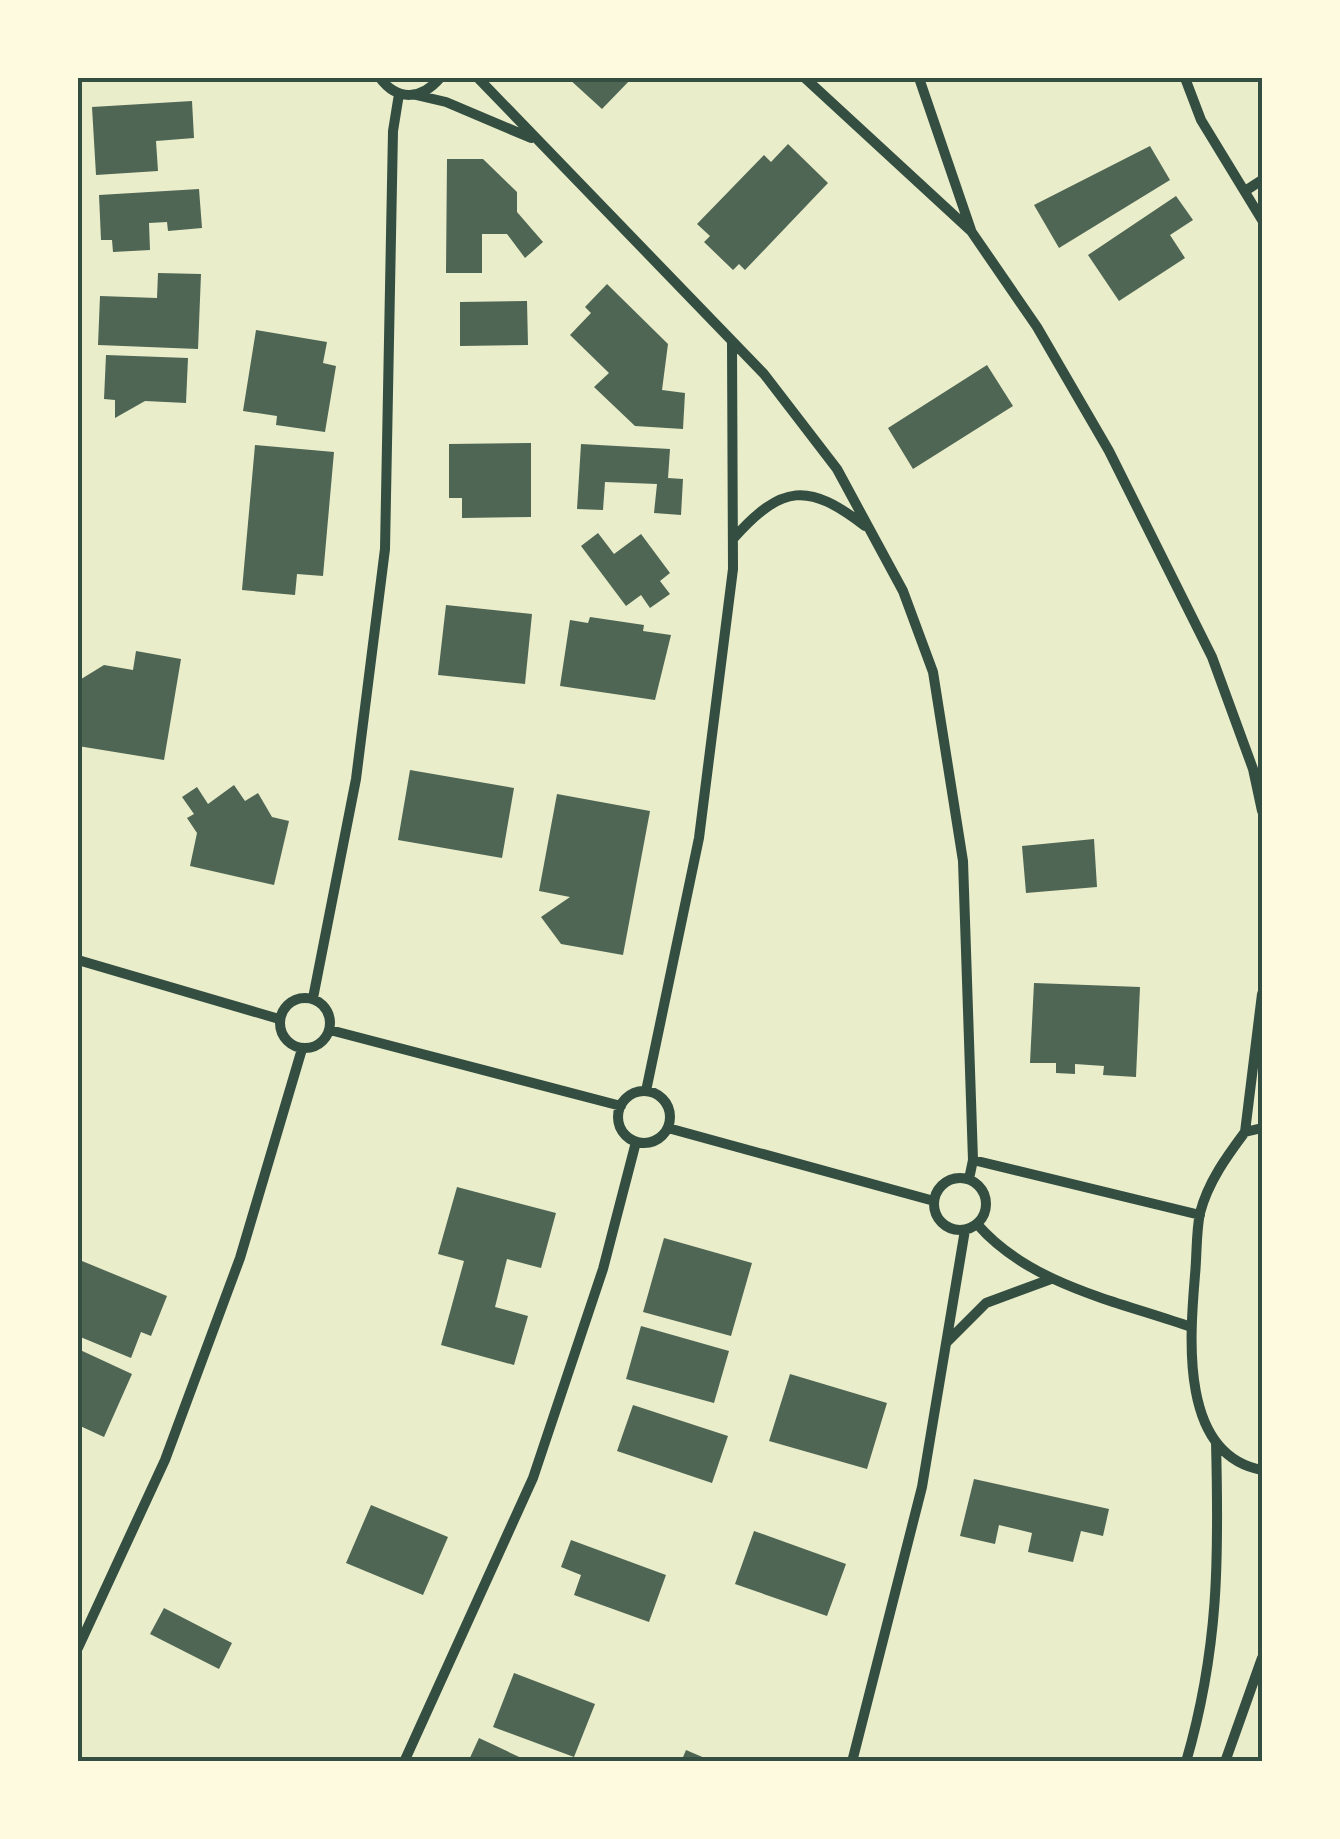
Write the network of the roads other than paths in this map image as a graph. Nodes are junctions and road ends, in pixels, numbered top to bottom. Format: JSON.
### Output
{"nodes":[{"id":1,"x":380,"y":78,"type":"edge"},
{"id":2,"x":440,"y":78,"type":"edge"},
{"id":3,"x":478,"y":78,"type":"edge"},
{"id":4,"x":805,"y":78,"type":"edge"},
{"id":5,"x":920,"y":78,"type":"edge"},
{"id":6,"x":1185,"y":78,"type":"edge"},
{"id":7,"x":398,"y":94,"type":"junction"},
{"id":8,"x":416,"y":95,"type":"junction"},
{"id":9,"x":532,"y":138,"type":"junction"},
{"id":10,"x":1262,"y":180,"type":"edge"},
{"id":11,"x":1245,"y":192,"type":"junction"},
{"id":12,"x":1262,"y":220,"type":"edge"},
{"id":13,"x":971,"y":231,"type":"junction"},
{"id":14,"x":732,"y":342,"type":"junction"},
{"id":15,"x":870,"y":530,"type":"junction"},
{"id":16,"x":733,"y":539,"type":"junction"},
{"id":17,"x":1262,"y":811,"type":"edge"},
{"id":18,"x":78,"y":960,"type":"edge"},
{"id":19,"x":1262,"y":994,"type":"edge"},
{"id":20,"x":312,"y":998,"type":"junction"},
{"id":21,"x":280,"y":1019,"type":"junction"},
{"id":22,"x":330,"y":1030,"type":"junction"},
{"id":23,"x":302,"y":1049,"type":"junction"},
{"id":24,"x":646,"y":1091,"type":"junction"},
{"id":25,"x":620,"y":1106,"type":"junction"},
{"id":26,"x":668,"y":1128,"type":"junction"},
{"id":27,"x":1262,"y":1128,"type":"edge"},
{"id":28,"x":1245,"y":1132,"type":"junction"},
{"id":29,"x":636,"y":1142,"type":"junction"},
{"id":30,"x":973,"y":1160,"type":"junction"},
{"id":31,"x":969,"y":1179,"type":"junction"},
{"id":32,"x":934,"y":1201,"type":"junction"},
{"id":33,"x":1200,"y":1215,"type":"junction"},
{"id":34,"x":977,"y":1224,"type":"junction"},
{"id":35,"x":965,"y":1230,"type":"junction"},
{"id":36,"x":1051,"y":1279,"type":"junction"},
{"id":37,"x":1191,"y":1326,"type":"junction"},
{"id":38,"x":946,"y":1343,"type":"junction"},
{"id":39,"x":1216,"y":1442,"type":"junction"},
{"id":40,"x":1262,"y":1470,"type":"edge"},
{"id":41,"x":78,"y":1648,"type":"edge"},
{"id":42,"x":1262,"y":1658,"type":"edge"},
{"id":43,"x":404,"y":1762,"type":"edge"},
{"id":44,"x":852,"y":1762,"type":"edge"},
{"id":45,"x":1186,"y":1762,"type":"edge"},
{"id":46,"x":1225,"y":1762,"type":"edge"}],
"edges":[{"from":1,"to":7,"type":"street"},
{"from":2,"to":8,"type":"street"},
{"from":3,"to":9,"type":"street"},
{"from":4,"to":13,"type":"street"},
{"from":5,"to":13,"type":"street"},
{"from":6,"to":11,"type":"street"},
{"from":7,"to":8,"type":"street"},
{"from":7,"to":20,"type":"street"},
{"from":8,"to":9,"type":"street"},
{"from":9,"to":14,"type":"street"},
{"from":10,"to":11,"type":"street"},
{"from":11,"to":12,"type":"street"},
{"from":13,"to":17,"type":"street"},
{"from":14,"to":15,"type":"street"},
{"from":14,"to":16,"type":"street"},
{"from":15,"to":16,"type":"street"},
{"from":15,"to":30,"type":"street"},
{"from":16,"to":24,"type":"street"},
{"from":18,"to":21,"type":"street"},
{"from":19,"to":28,"type":"street"},
{"from":20,"to":21,"type":"street"},
{"from":20,"to":22,"type":"street"},
{"from":21,"to":23,"type":"street"},
{"from":22,"to":23,"type":"street"},
{"from":22,"to":25,"type":"street"},
{"from":23,"to":41,"type":"street"},
{"from":24,"to":25,"type":"street"},
{"from":24,"to":26,"type":"street"},
{"from":25,"to":29,"type":"street"},
{"from":26,"to":29,"type":"street"},
{"from":26,"to":32,"type":"street"},
{"from":27,"to":28,"type":"street"},
{"from":28,"to":33,"type":"street"},
{"from":29,"to":43,"type":"street"},
{"from":30,"to":31,"type":"street"},
{"from":30,"to":33,"type":"street"},
{"from":31,"to":32,"type":"street"},
{"from":31,"to":34,"type":"street"},
{"from":32,"to":35,"type":"street"},
{"from":33,"to":37,"type":"street"},
{"from":34,"to":35,"type":"street"},
{"from":34,"to":36,"type":"street"},
{"from":35,"to":38,"type":"street"},
{"from":36,"to":37,"type":"street"},
{"from":36,"to":38,"type":"street"},
{"from":37,"to":39,"type":"street"},
{"from":38,"to":44,"type":"street"},
{"from":39,"to":40,"type":"street"},
{"from":39,"to":45,"type":"street"},
{"from":42,"to":46,"type":"street"}]}
